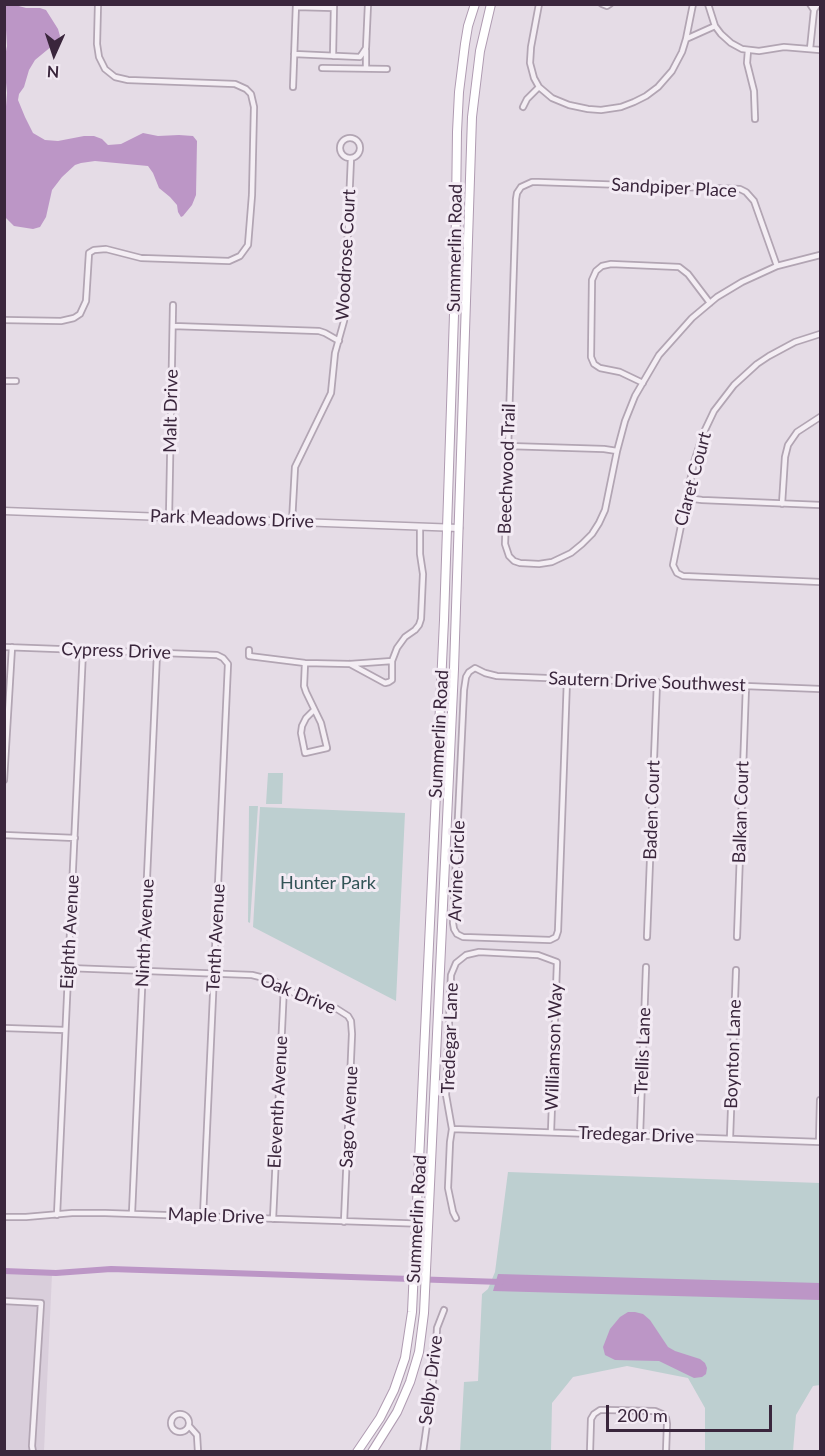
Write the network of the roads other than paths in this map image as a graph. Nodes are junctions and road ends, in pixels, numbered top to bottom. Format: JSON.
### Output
{"nodes":[{"id":1,"x":98,"y":4,"type":"edge"},
{"id":2,"x":368,"y":4,"type":"edge"},
{"id":3,"x":474,"y":4,"type":"edge"},
{"id":4,"x":491,"y":4,"type":"edge"},
{"id":5,"x":539,"y":4,"type":"edge"},
{"id":6,"x":602,"y":4,"type":"edge"},
{"id":7,"x":610,"y":4,"type":"edge"},
{"id":8,"x":693,"y":4,"type":"edge"},
{"id":9,"x":708,"y":4,"type":"edge"},
{"id":10,"x":810,"y":4,"type":"edge"},
{"id":11,"x":818,"y":4,"type":"edge"},
{"id":12,"x":296,"y":6,"type":"edge"},
{"id":13,"x":334,"y":6,"type":"edge"},
{"id":14,"x":814,"y":10,"type":"junction"},
{"id":15,"x":715,"y":26,"type":"junction"},
{"id":16,"x":686,"y":39,"type":"junction"},
{"id":17,"x":366,"y":48,"type":"junction"},
{"id":18,"x":810,"y":49,"type":"junction"},
{"id":19,"x":748,"y":50,"type":"junction"},
{"id":20,"x":820,"y":50,"type":"edge"},
{"id":21,"x":294,"y":54,"type":"junction"},
{"id":22,"x":333,"y":56,"type":"junction"},
{"id":23,"x":322,"y":68,"type":"dead end"},
{"id":24,"x":366,"y":68,"type":"junction"},
{"id":25,"x":387,"y":69,"type":"dead end"},
{"id":26,"x":293,"y":87,"type":"dead end"},
{"id":27,"x":539,"y":87,"type":"junction"},
{"id":28,"x":523,"y":107,"type":"dead end"},
{"id":29,"x":755,"y":119,"type":"dead end"},
{"id":30,"x":351,"y":158,"type":"junction"},
{"id":31,"x":521,"y":188,"type":"joint"},
{"id":32,"x":820,"y":255,"type":"edge"},
{"id":33,"x":777,"y":266,"type":"junction"},
{"id":34,"x":710,"y":303,"type":"junction"},
{"id":35,"x":173,"y":305,"type":"dead end"},
{"id":36,"x":4,"y":320,"type":"edge"},
{"id":37,"x":173,"y":326,"type":"junction"},
{"id":38,"x":820,"y":334,"type":"edge"},
{"id":39,"x":339,"y":341,"type":"junction"},
{"id":40,"x":4,"y":381,"type":"edge"},
{"id":41,"x":16,"y":381,"type":"dead end"},
{"id":42,"x":642,"y":383,"type":"junction"},
{"id":43,"x":820,"y":417,"type":"edge"},
{"id":44,"x":508,"y":446,"type":"junction"},
{"id":45,"x":617,"y":451,"type":"junction"},
{"id":46,"x":686,"y":498,"type":"junction"},
{"id":47,"x":782,"y":504,"type":"junction"},
{"id":48,"x":820,"y":505,"type":"edge"},
{"id":49,"x":4,"y":511,"type":"edge"},
{"id":50,"x":169,"y":517,"type":"junction"},
{"id":51,"x":292,"y":522,"type":"junction"},
{"id":52,"x":420,"y":527,"type":"junction"},
{"id":53,"x":447,"y":528,"type":"junction"},
{"id":54,"x":459,"y":528,"type":"junction"},
{"id":55,"x":820,"y":582,"type":"edge"},
{"id":56,"x":4,"y":647,"type":"edge"},
{"id":57,"x":12,"y":647,"type":"junction"},
{"id":58,"x":83,"y":650,"type":"junction"},
{"id":59,"x":249,"y":650,"type":"dead end"},
{"id":60,"x":157,"y":653,"type":"junction"},
{"id":61,"x":225,"y":660,"type":"joint"},
{"id":62,"x":392,"y":661,"type":"junction"},
{"id":63,"x":305,"y":663,"type":"junction"},
{"id":64,"x":350,"y":664,"type":"junction"},
{"id":65,"x":475,"y":668,"type":"joint"},
{"id":66,"x":567,"y":679,"type":"junction"},
{"id":67,"x":657,"y":682,"type":"junction"},
{"id":68,"x":746,"y":686,"type":"junction"},
{"id":69,"x":820,"y":689,"type":"edge"},
{"id":70,"x":314,"y":710,"type":"junction"},
{"id":71,"x":4,"y":780,"type":"edge"},
{"id":72,"x":4,"y":835,"type":"edge"},
{"id":73,"x":75,"y":838,"type":"junction"},
{"id":74,"x":647,"y":937,"type":"dead end"},
{"id":75,"x":737,"y":937,"type":"dead end"},
{"id":76,"x":557,"y":962,"type":"joint"},
{"id":77,"x":646,"y":967,"type":"dead end"},
{"id":78,"x":68,"y":968,"type":"junction"},
{"id":79,"x":736,"y":970,"type":"dead end"},
{"id":80,"x":143,"y":971,"type":"junction"},
{"id":81,"x":214,"y":973,"type":"junction"},
{"id":82,"x":284,"y":986,"type":"junction"},
{"id":83,"x":346,"y":1015,"type":"joint"},
{"id":84,"x":4,"y":1028,"type":"edge"},
{"id":85,"x":66,"y":1030,"type":"junction"},
{"id":86,"x":820,"y":1100,"type":"edge"},
{"id":87,"x":452,"y":1129,"type":"junction"},
{"id":88,"x":551,"y":1132,"type":"junction"},
{"id":89,"x":640,"y":1135,"type":"junction"},
{"id":90,"x":730,"y":1138,"type":"junction"},
{"id":91,"x":820,"y":1142,"type":"edge"},
{"id":92,"x":132,"y":1213,"type":"junction"},
{"id":93,"x":57,"y":1215,"type":"junction"},
{"id":94,"x":203,"y":1216,"type":"junction"},
{"id":95,"x":4,"y":1217,"type":"edge"},
{"id":96,"x":456,"y":1218,"type":"dead end"},
{"id":97,"x":273,"y":1219,"type":"junction"},
{"id":98,"x":344,"y":1222,"type":"junction"},
{"id":99,"x":417,"y":1224,"type":"junction"},
{"id":100,"x":428,"y":1224,"type":"junction"},
{"id":101,"x":4,"y":1301,"type":"edge"},
{"id":102,"x":444,"y":1310,"type":"dead end"},
{"id":103,"x":189,"y":1426,"type":"junction"},
{"id":104,"x":33,"y":1452,"type":"edge"},
{"id":105,"x":198,"y":1452,"type":"edge"},
{"id":106,"x":357,"y":1452,"type":"edge"},
{"id":107,"x":372,"y":1452,"type":"edge"},
{"id":108,"x":423,"y":1452,"type":"edge"},
{"id":109,"x":590,"y":1452,"type":"edge"},
{"id":110,"x":666,"y":1452,"type":"edge"}],
"edges":[{"from":1,"to":36,"type":"street"},
{"from":2,"to":17,"type":"street"},
{"from":3,"to":53,"type":"main road","name":"Summerlin Road"},
{"from":4,"to":54,"type":"main road","name":"Summerlin Road"},
{"from":5,"to":27,"type":"street"},
{"from":6,"to":7,"type":"street"},
{"from":8,"to":16,"type":"street"},
{"from":9,"to":15,"type":"street"},
{"from":10,"to":14,"type":"street"},
{"from":11,"to":14,"type":"street"},
{"from":12,"to":13,"type":"street"},
{"from":12,"to":21,"type":"street"},
{"from":13,"to":22,"type":"street"},
{"from":14,"to":18,"type":"street"},
{"from":15,"to":16,"type":"street"},
{"from":15,"to":19,"type":"street"},
{"from":16,"to":27,"type":"street"},
{"from":17,"to":22,"type":"street"},
{"from":17,"to":24,"type":"street"},
{"from":18,"to":19,"type":"street"},
{"from":18,"to":20,"type":"street"},
{"from":19,"to":29,"type":"street"},
{"from":21,"to":22,"type":"street"},
{"from":21,"to":26,"type":"street"},
{"from":23,"to":24,"type":"street"},
{"from":24,"to":25,"type":"street"},
{"from":27,"to":28,"type":"street"},
{"from":30,"to":30,"type":"street","name":"Woodrose Court"},
{"from":30,"to":39,"type":"street","name":"Woodrose Court"},
{"from":31,"to":33,"type":"street","name":"Sandpiper Place"},
{"from":31,"to":44,"type":"street","name":"Beechwood Trail"},
{"from":32,"to":33,"type":"street","name":"Beechwood Trail"},
{"from":33,"to":34,"type":"street","name":"Beechwood Trail"},
{"from":34,"to":42,"type":"street","name":"Beechwood Trail"},
{"from":34,"to":42,"type":"street"},
{"from":35,"to":37,"type":"street","name":"Malt Drive"},
{"from":37,"to":39,"type":"street"},
{"from":37,"to":50,"type":"street","name":"Malt Drive"},
{"from":38,"to":46,"type":"street","name":"Claret Court"},
{"from":39,"to":51,"type":"street","name":"Woodrose Court"},
{"from":40,"to":41,"type":"street"},
{"from":42,"to":45,"type":"street","name":"Beechwood Trail"},
{"from":43,"to":47,"type":"street"},
{"from":44,"to":45,"type":"street"},
{"from":44,"to":45,"type":"street","name":"Beechwood Trail"},
{"from":46,"to":47,"type":"street"},
{"from":46,"to":55,"type":"street","name":"Claret Court"},
{"from":47,"to":48,"type":"street"},
{"from":49,"to":50,"type":"street","name":"Park Meadows Drive"},
{"from":50,"to":51,"type":"street","name":"Park Meadows Drive"},
{"from":51,"to":52,"type":"street","name":"Park Meadows Drive"},
{"from":52,"to":53,"type":"street","name":"Park Meadows Drive"},
{"from":52,"to":62,"type":"street"},
{"from":53,"to":54,"type":"street","name":"Park Meadows Drive"},
{"from":53,"to":99,"type":"main road","name":"Summerlin Road"},
{"from":54,"to":100,"type":"main road","name":"Summerlin Road"},
{"from":56,"to":57,"type":"street","name":"Cypress Drive"},
{"from":57,"to":58,"type":"street","name":"Cypress Drive"},
{"from":57,"to":71,"type":"street"},
{"from":58,"to":60,"type":"street","name":"Cypress Drive"},
{"from":58,"to":73,"type":"street","name":"Eighth Avenue"},
{"from":59,"to":63,"type":"street"},
{"from":60,"to":61,"type":"street","name":"Cypress Drive"},
{"from":60,"to":80,"type":"street","name":"Ninth Avenue"},
{"from":61,"to":81,"type":"street","name":"Tenth Avenue"},
{"from":62,"to":64,"type":"street"},
{"from":62,"to":64,"type":"street"},
{"from":63,"to":64,"type":"street"},
{"from":63,"to":70,"type":"street"},
{"from":65,"to":66,"type":"street","name":"Sautern Drive Southwest"},
{"from":65,"to":66,"type":"street","name":"Arvine Circle"},
{"from":66,"to":67,"type":"street","name":"Sautern Drive Southwest"},
{"from":67,"to":68,"type":"street","name":"Sautern Drive Southwest"},
{"from":67,"to":74,"type":"street","name":"Baden Court"},
{"from":68,"to":69,"type":"street","name":"Sautern Drive Southwest"},
{"from":68,"to":75,"type":"street","name":"Balkan Court"},
{"from":70,"to":70,"type":"street"},
{"from":72,"to":73,"type":"street"},
{"from":73,"to":78,"type":"street","name":"Eighth Avenue"},
{"from":76,"to":87,"type":"street","name":"Tredegar Lane"},
{"from":76,"to":88,"type":"street","name":"Williamson Way"},
{"from":77,"to":89,"type":"street","name":"Trellis Lane"},
{"from":78,"to":80,"type":"street","name":"Oak Drive"},
{"from":78,"to":85,"type":"street","name":"Eighth Avenue"},
{"from":79,"to":90,"type":"street","name":"Boynton Lane"},
{"from":80,"to":81,"type":"street","name":"Oak Drive"},
{"from":80,"to":92,"type":"street","name":"Ninth Avenue"},
{"from":81,"to":82,"type":"street","name":"Oak Drive"},
{"from":81,"to":94,"type":"street","name":"Tenth Avenue"},
{"from":82,"to":83,"type":"street","name":"Oak Drive"},
{"from":82,"to":97,"type":"street","name":"Eleventh Avenue"},
{"from":83,"to":98,"type":"street","name":"Sago Avenue"},
{"from":84,"to":85,"type":"street"},
{"from":85,"to":93,"type":"street","name":"Eighth Avenue"},
{"from":86,"to":91,"type":"street"},
{"from":87,"to":88,"type":"street","name":"Tredegar Drive"},
{"from":87,"to":96,"type":"street","name":"Tredegar Lane"},
{"from":88,"to":89,"type":"street","name":"Tredegar Drive"},
{"from":89,"to":90,"type":"street","name":"Tredegar Drive"},
{"from":90,"to":91,"type":"street","name":"Tredegar Drive"},
{"from":92,"to":93,"type":"street","name":"Maple Drive"},
{"from":92,"to":94,"type":"street","name":"Maple Drive"},
{"from":93,"to":95,"type":"street","name":"Maple Drive"},
{"from":94,"to":97,"type":"street","name":"Maple Drive"},
{"from":97,"to":98,"type":"street","name":"Maple Drive"},
{"from":98,"to":99,"type":"street","name":"Maple Drive"},
{"from":99,"to":100,"type":"street","name":"Maple Drive"},
{"from":99,"to":106,"type":"main road","name":"Summerlin Road"},
{"from":100,"to":107,"type":"main road","name":"Summerlin Road"},
{"from":101,"to":104,"type":"street"},
{"from":102,"to":108,"type":"street","name":"Selby Drive"},
{"from":103,"to":103,"type":"street"},
{"from":103,"to":105,"type":"street"},
{"from":109,"to":110,"type":"street"}]}
